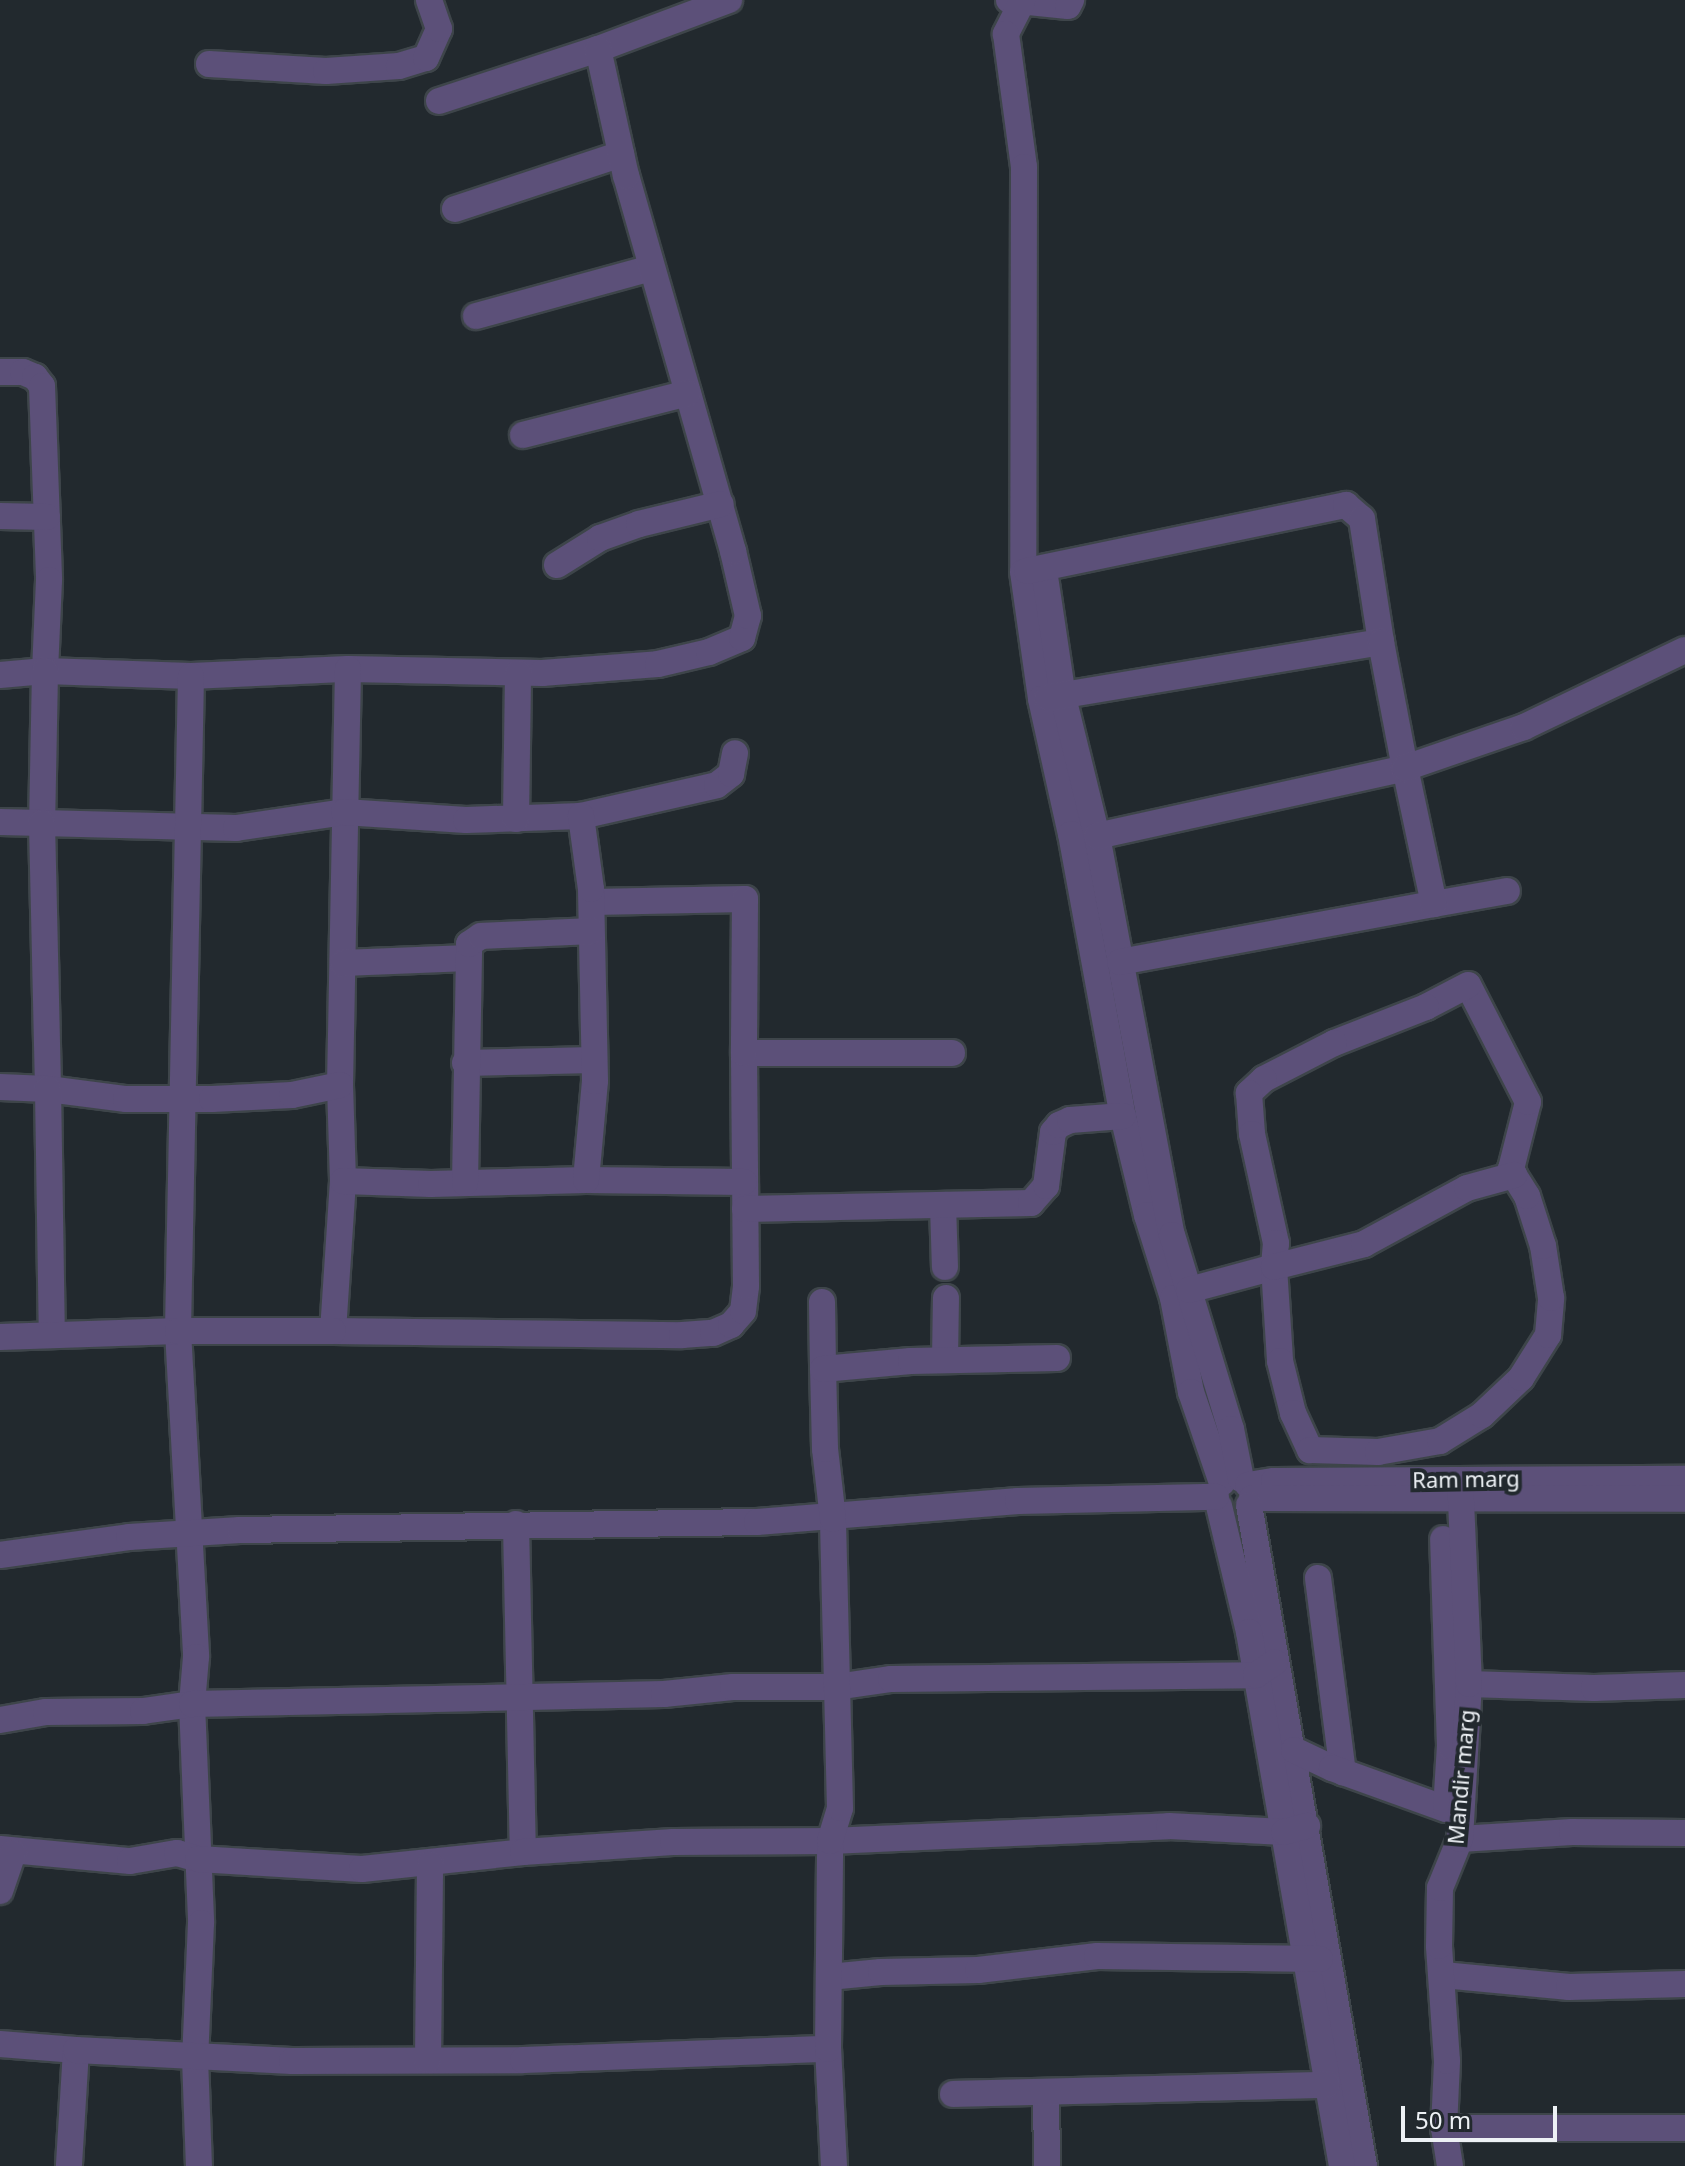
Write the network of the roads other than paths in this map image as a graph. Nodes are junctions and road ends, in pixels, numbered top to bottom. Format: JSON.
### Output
{"nodes":[{"id":1,"x":429,"y":0,"type":"edge"},
{"id":2,"x":729,"y":0,"type":"edge"},
{"id":3,"x":1071,"y":0,"type":"edge"},
{"id":4,"x":1015,"y":1,"type":"edge"},
{"id":5,"x":598,"y":49,"type":"junction"},
{"id":6,"x":209,"y":64,"type":"dead end"},
{"id":7,"x":439,"y":101,"type":"dead end"},
{"id":8,"x":621,"y":154,"type":"junction"},
{"id":9,"x":455,"y":209,"type":"dead end"},
{"id":10,"x":652,"y":268,"type":"junction"},
{"id":11,"x":476,"y":316,"type":"dead end"},
{"id":12,"x":0,"y":372,"type":"edge"},
{"id":13,"x":688,"y":393,"type":"junction"},
{"id":14,"x":523,"y":435,"type":"dead end"},
{"id":15,"x":721,"y":504,"type":"junction"},
{"id":16,"x":0,"y":516,"type":"edge"},
{"id":17,"x":47,"y":517,"type":"junction"},
{"id":18,"x":557,"y":565,"type":"dead end"},
{"id":19,"x":1034,"y":571,"type":"junction"},
{"id":20,"x":1381,"y":642,"type":"junction"},
{"id":21,"x":1685,"y":650,"type":"edge"},
{"id":22,"x":348,"y":669,"type":"junction"},
{"id":23,"x":45,"y":671,"type":"junction"},
{"id":24,"x":518,"y":673,"type":"junction"},
{"id":25,"x":0,"y":675,"type":"edge"},
{"id":26,"x":191,"y":676,"type":"junction"},
{"id":27,"x":1052,"y":698,"type":"junction"},
{"id":28,"x":735,"y":753,"type":"dead end"},
{"id":29,"x":1405,"y":768,"type":"junction"},
{"id":30,"x":344,"y":812,"type":"junction"},
{"id":31,"x":581,"y":816,"type":"junction"},
{"id":32,"x":516,"y":819,"type":"junction"},
{"id":33,"x":0,"y":822,"type":"edge"},
{"id":34,"x":42,"y":823,"type":"junction"},
{"id":35,"x":189,"y":827,"type":"junction"},
{"id":36,"x":1097,"y":836,"type":"junction"},
{"id":37,"x":1507,"y":891,"type":"dead end"},
{"id":38,"x":592,"y":902,"type":"junction"},
{"id":39,"x":1434,"y":904,"type":"junction"},
{"id":40,"x":591,"y":931,"type":"junction"},
{"id":41,"x":468,"y":958,"type":"junction"},
{"id":42,"x":1120,"y":962,"type":"junction"},
{"id":43,"x":343,"y":963,"type":"junction"},
{"id":44,"x":744,"y":1053,"type":"junction"},
{"id":45,"x":952,"y":1053,"type":"dead end"},
{"id":46,"x":594,"y":1060,"type":"junction"},
{"id":47,"x":465,"y":1063,"type":"junction"},
{"id":48,"x":340,"y":1085,"type":"junction"},
{"id":49,"x":0,"y":1087,"type":"edge"},
{"id":50,"x":48,"y":1089,"type":"junction"},
{"id":51,"x":181,"y":1099,"type":"junction"},
{"id":52,"x":1123,"y":1116,"type":"junction"},
{"id":53,"x":1514,"y":1175,"type":"junction"},
{"id":54,"x":586,"y":1180,"type":"junction"},
{"id":55,"x":343,"y":1181,"type":"junction"},
{"id":56,"x":744,"y":1182,"type":"junction"},
{"id":57,"x":465,"y":1183,"type":"junction"},
{"id":58,"x":943,"y":1205,"type":"junction"},
{"id":59,"x":745,"y":1209,"type":"junction"},
{"id":60,"x":945,"y":1267,"type":"dead end"},
{"id":61,"x":1274,"y":1267,"type":"junction"},
{"id":62,"x":1189,"y":1290,"type":"junction"},
{"id":63,"x":946,"y":1298,"type":"dead end"},
{"id":64,"x":822,"y":1302,"type":"dead end"},
{"id":65,"x":178,"y":1331,"type":"junction"},
{"id":66,"x":333,"y":1331,"type":"junction"},
{"id":67,"x":52,"y":1335,"type":"junction"},
{"id":68,"x":0,"y":1337,"type":"edge"},
{"id":69,"x":1057,"y":1358,"type":"dead end"},
{"id":70,"x":945,"y":1360,"type":"junction"},
{"id":71,"x":823,"y":1369,"type":"junction"},
{"id":72,"x":1685,"y":1479,"type":"edge"},
{"id":73,"x":1461,"y":1490,"type":"junction"},
{"id":74,"x":1235,"y":1493,"type":"junction"},
{"id":75,"x":1685,"y":1499,"type":"edge"},
{"id":76,"x":833,"y":1519,"type":"junction"},
{"id":77,"x":516,"y":1524,"type":"junction"},
{"id":78,"x":188,"y":1533,"type":"junction"},
{"id":79,"x":1443,"y":1539,"type":"dead end"},
{"id":80,"x":0,"y":1555,"type":"edge"},
{"id":81,"x":1318,"y":1578,"type":"dead end"},
{"id":82,"x":1265,"y":1668,"type":"junction"},
{"id":83,"x":1469,"y":1684,"type":"junction"},
{"id":84,"x":1685,"y":1685,"type":"edge"},
{"id":85,"x":836,"y":1687,"type":"junction"},
{"id":86,"x":520,"y":1697,"type":"junction"},
{"id":87,"x":192,"y":1704,"type":"junction"},
{"id":88,"x":0,"y":1720,"type":"edge"},
{"id":89,"x":1294,"y":1750,"type":"junction"},
{"id":90,"x":1343,"y":1772,"type":"junction"},
{"id":91,"x":1295,"y":1829,"type":"junction"},
{"id":92,"x":1685,"y":1833,"type":"edge"},
{"id":93,"x":1460,"y":1839,"type":"junction"},
{"id":94,"x":830,"y":1841,"type":"junction"},
{"id":95,"x":7,"y":1851,"type":"edge"},
{"id":96,"x":523,"y":1852,"type":"junction"},
{"id":97,"x":198,"y":1859,"type":"junction"},
{"id":98,"x":430,"y":1864,"type":"junction"},
{"id":99,"x":0,"y":1891,"type":"edge"},
{"id":100,"x":1317,"y":1959,"type":"junction"},
{"id":101,"x":1443,"y":1975,"type":"junction"},
{"id":102,"x":829,"y":1977,"type":"junction"},
{"id":103,"x":1685,"y":1984,"type":"edge"},
{"id":104,"x":0,"y":2044,"type":"edge"},
{"id":105,"x":828,"y":2049,"type":"junction"},
{"id":106,"x":76,"y":2050,"type":"junction"},
{"id":107,"x":195,"y":2058,"type":"junction"},
{"id":108,"x":428,"y":2060,"type":"junction"},
{"id":109,"x":1327,"y":2085,"type":"junction"},
{"id":110,"x":1046,"y":2093,"type":"junction"},
{"id":111,"x":953,"y":2094,"type":"dead end"},
{"id":112,"x":1444,"y":2128,"type":"junction"},
{"id":113,"x":1685,"y":2128,"type":"edge"},
{"id":114,"x":69,"y":2166,"type":"edge"},
{"id":115,"x":199,"y":2166,"type":"edge"},
{"id":116,"x":834,"y":2166,"type":"edge"},
{"id":117,"x":1047,"y":2166,"type":"edge"},
{"id":118,"x":1342,"y":2166,"type":"edge"},
{"id":119,"x":1364,"y":2166,"type":"edge"},
{"id":120,"x":1450,"y":2166,"type":"edge"}],
"edges":[{"from":1,"to":6,"type":"street"},
{"from":2,"to":5,"type":"street"},
{"from":3,"to":4,"type":"street"},
{"from":4,"to":19,"type":"street"},
{"from":5,"to":7,"type":"street"},
{"from":5,"to":8,"type":"street"},
{"from":8,"to":9,"type":"street"},
{"from":8,"to":10,"type":"street"},
{"from":10,"to":11,"type":"street"},
{"from":10,"to":13,"type":"street"},
{"from":12,"to":17,"type":"street"},
{"from":13,"to":14,"type":"street"},
{"from":13,"to":15,"type":"street"},
{"from":15,"to":18,"type":"street"},
{"from":15,"to":24,"type":"street"},
{"from":16,"to":17,"type":"street"},
{"from":17,"to":23,"type":"street"},
{"from":19,"to":20,"type":"street"},
{"from":19,"to":27,"type":"street"},
{"from":20,"to":27,"type":"street"},
{"from":20,"to":29,"type":"street"},
{"from":21,"to":29,"type":"street"},
{"from":22,"to":24,"type":"street"},
{"from":22,"to":26,"type":"street"},
{"from":22,"to":30,"type":"street"},
{"from":23,"to":25,"type":"street"},
{"from":23,"to":26,"type":"street"},
{"from":23,"to":34,"type":"street"},
{"from":24,"to":32,"type":"street"},
{"from":26,"to":35,"type":"street"},
{"from":27,"to":36,"type":"street"},
{"from":27,"to":52,"type":"street"},
{"from":28,"to":31,"type":"street"},
{"from":29,"to":36,"type":"street"},
{"from":29,"to":39,"type":"street"},
{"from":30,"to":32,"type":"street"},
{"from":30,"to":35,"type":"street"},
{"from":30,"to":43,"type":"street"},
{"from":31,"to":32,"type":"street"},
{"from":31,"to":38,"type":"street"},
{"from":33,"to":34,"type":"street"},
{"from":34,"to":35,"type":"street"},
{"from":34,"to":50,"type":"street"},
{"from":35,"to":51,"type":"street"},
{"from":36,"to":42,"type":"street"},
{"from":37,"to":39,"type":"street"},
{"from":38,"to":40,"type":"street"},
{"from":38,"to":44,"type":"street"},
{"from":39,"to":42,"type":"street"},
{"from":40,"to":41,"type":"street"},
{"from":40,"to":46,"type":"street"},
{"from":41,"to":43,"type":"street"},
{"from":41,"to":47,"type":"street"},
{"from":42,"to":62,"type":"street"},
{"from":43,"to":48,"type":"street"},
{"from":44,"to":45,"type":"street"},
{"from":44,"to":56,"type":"street"},
{"from":46,"to":47,"type":"street"},
{"from":46,"to":54,"type":"street"},
{"from":47,"to":57,"type":"street"},
{"from":48,"to":51,"type":"street"},
{"from":48,"to":55,"type":"street"},
{"from":49,"to":50,"type":"street"},
{"from":50,"to":51,"type":"street"},
{"from":50,"to":67,"type":"street"},
{"from":51,"to":65,"type":"street"},
{"from":52,"to":58,"type":"street"},
{"from":52,"to":74,"type":"street"},
{"from":53,"to":61,"type":"street"},
{"from":53,"to":61,"type":"street"},
{"from":53,"to":61,"type":"street"},
{"from":54,"to":56,"type":"street"},
{"from":54,"to":57,"type":"street"},
{"from":55,"to":57,"type":"street"},
{"from":55,"to":66,"type":"street"},
{"from":56,"to":59,"type":"street"},
{"from":58,"to":59,"type":"street"},
{"from":58,"to":60,"type":"street"},
{"from":59,"to":66,"type":"street"},
{"from":61,"to":62,"type":"street"},
{"from":62,"to":74,"type":"street"},
{"from":63,"to":70,"type":"street"},
{"from":64,"to":71,"type":"street"},
{"from":65,"to":66,"type":"street"},
{"from":65,"to":67,"type":"street"},
{"from":65,"to":78,"type":"street"},
{"from":67,"to":68,"type":"street"},
{"from":69,"to":70,"type":"street"},
{"from":70,"to":71,"type":"street"},
{"from":71,"to":76,"type":"street"},
{"from":72,"to":73,"type":"street","name":"Ram marg"},
{"from":73,"to":74,"type":"street","name":"Ram marg"},
{"from":73,"to":75,"type":"street"},
{"from":73,"to":83,"type":"street","name":"Mandir marg"},
{"from":74,"to":76,"type":"street","name":"Ram marg"},
{"from":74,"to":82,"type":"street"},
{"from":76,"to":77,"type":"street","name":"Ram marg"},
{"from":76,"to":85,"type":"street"},
{"from":77,"to":78,"type":"street","name":"Ram marg"},
{"from":77,"to":86,"type":"street"},
{"from":78,"to":80,"type":"street","name":"Ram marg"},
{"from":78,"to":87,"type":"street"},
{"from":79,"to":90,"type":"street"},
{"from":81,"to":90,"type":"street"},
{"from":82,"to":85,"type":"street"},
{"from":82,"to":89,"type":"street"},
{"from":82,"to":91,"type":"street"},
{"from":83,"to":84,"type":"street"},
{"from":83,"to":93,"type":"street","name":"Mandir marg"},
{"from":85,"to":86,"type":"street"},
{"from":85,"to":94,"type":"street"},
{"from":86,"to":87,"type":"street"},
{"from":86,"to":96,"type":"street"},
{"from":87,"to":88,"type":"street"},
{"from":87,"to":97,"type":"street"},
{"from":89,"to":90,"type":"street"},
{"from":89,"to":91,"type":"street"},
{"from":91,"to":94,"type":"street"},
{"from":91,"to":100,"type":"street"},
{"from":92,"to":93,"type":"street"},
{"from":93,"to":101,"type":"street","name":"Mandir marg"},
{"from":94,"to":96,"type":"street"},
{"from":94,"to":102,"type":"street"},
{"from":95,"to":97,"type":"street"},
{"from":95,"to":99,"type":"street"},
{"from":96,"to":98,"type":"street"},
{"from":97,"to":98,"type":"street"},
{"from":97,"to":107,"type":"street"},
{"from":98,"to":108,"type":"street"},
{"from":100,"to":102,"type":"street"},
{"from":100,"to":109,"type":"street"},
{"from":100,"to":119,"type":"street"},
{"from":101,"to":103,"type":"street"},
{"from":101,"to":112,"type":"street","name":"Mandir marg"},
{"from":102,"to":105,"type":"street"},
{"from":104,"to":106,"type":"street"},
{"from":105,"to":108,"type":"street"},
{"from":105,"to":116,"type":"street"},
{"from":106,"to":107,"type":"street"},
{"from":106,"to":114,"type":"street"},
{"from":107,"to":108,"type":"street"},
{"from":107,"to":115,"type":"street"},
{"from":109,"to":110,"type":"street"},
{"from":109,"to":118,"type":"street"},
{"from":110,"to":111,"type":"street"},
{"from":110,"to":117,"type":"street"},
{"from":112,"to":113,"type":"street"},
{"from":112,"to":120,"type":"street","name":"Mandir marg"}]}
